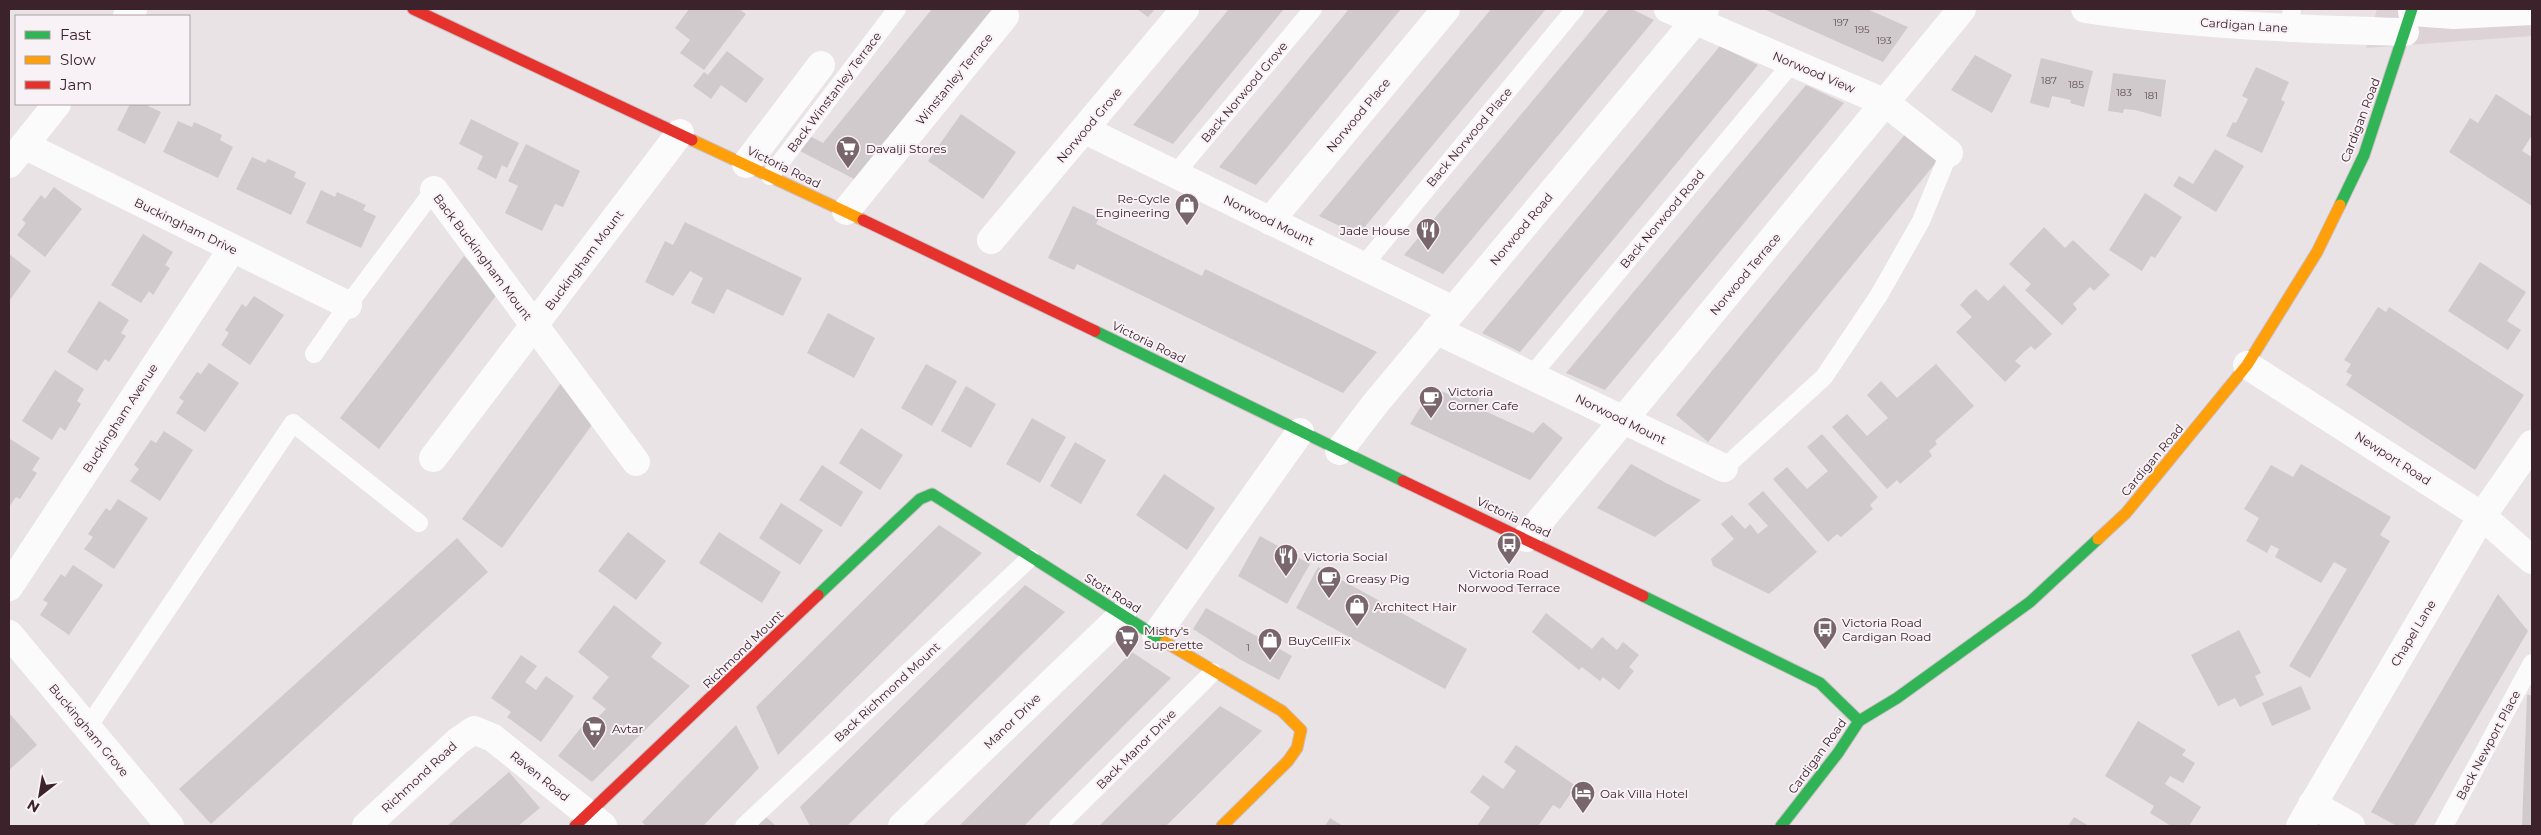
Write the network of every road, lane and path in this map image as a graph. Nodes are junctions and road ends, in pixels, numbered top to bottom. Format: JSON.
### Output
{"nodes":[{"id":1,"x":413,"y":9,"type":"edge"},
{"id":2,"x":898,"y":9,"type":"edge"},
{"id":3,"x":1185,"y":9,"type":"edge"},
{"id":4,"x":1314,"y":9,"type":"edge"},
{"id":5,"x":1446,"y":9,"type":"edge"},
{"id":6,"x":1575,"y":9,"type":"edge"},
{"id":7,"x":1668,"y":9,"type":"edge"},
{"id":8,"x":1962,"y":9,"type":"edge"},
{"id":9,"x":2084,"y":9,"type":"edge"},
{"id":10,"x":2522,"y":11,"type":"edge"},
{"id":11,"x":1700,"y":15,"type":"edge"},
{"id":12,"x":2184,"y":15,"type":"edge"},
{"id":13,"x":1005,"y":16,"type":"dead end"},
{"id":14,"x":2410,"y":18,"type":"edge"},
{"id":15,"x":2290,"y":19,"type":"edge"},
{"id":16,"x":1792,"y":63,"type":"junction"},
{"id":17,"x":822,"y":66,"type":"dead end"},
{"id":18,"x":1886,"y":103,"type":"junction"},
{"id":19,"x":56,"y":105,"type":"edge"},
{"id":20,"x":1085,"y":130,"type":"junction"},
{"id":21,"x":680,"y":132,"type":"junction"},
{"id":22,"x":1949,"y":153,"type":"joint"},
{"id":23,"x":16,"y":154,"type":"edge"},
{"id":24,"x":746,"y":164,"type":"junction"},
{"id":25,"x":1175,"y":174,"type":"junction"},
{"id":26,"x":770,"y":176,"type":"junction"},
{"id":27,"x":434,"y":190,"type":"joint"},
{"id":28,"x":846,"y":212,"type":"junction"},
{"id":29,"x":1270,"y":220,"type":"junction"},
{"id":30,"x":991,"y":240,"type":"dead end"},
{"id":31,"x":232,"y":249,"type":"junction"},
{"id":32,"x":1362,"y":266,"type":"junction"},
{"id":33,"x":348,"y":306,"type":"junction"},
{"id":34,"x":1445,"y":320,"type":"junction"},
{"id":35,"x":535,"y":326,"type":"junction"},
{"id":36,"x":314,"y":354,"type":"dead end"},
{"id":37,"x":2247,"y":365,"type":"junction"},
{"id":38,"x":1531,"y":376,"type":"junction"},
{"id":39,"x":1624,"y":420,"type":"junction"},
{"id":40,"x":1300,"y":432,"type":"junction"},
{"id":41,"x":2532,"y":444,"type":"edge"},
{"id":42,"x":1339,"y":451,"type":"junction"},
{"id":43,"x":433,"y":458,"type":"dead end"},
{"id":44,"x":636,"y":462,"type":"dead end"},
{"id":45,"x":1724,"y":468,"type":"joint"},
{"id":46,"x":932,"y":494,"type":"joint"},
{"id":47,"x":2482,"y":516,"type":"junction"},
{"id":48,"x":419,"y":523,"type":"dead end"},
{"id":49,"x":1526,"y":538,"type":"junction"},
{"id":50,"x":1030,"y":558,"type":"junction"},
{"id":51,"x":2532,"y":560,"type":"edge"},
{"id":52,"x":9,"y":586,"type":"edge"},
{"id":53,"x":1122,"y":615,"type":"junction"},
{"id":54,"x":9,"y":634,"type":"edge"},
{"id":55,"x":1156,"y":635,"type":"junction"},
{"id":56,"x":2532,"y":663,"type":"edge"},
{"id":57,"x":1213,"y":672,"type":"junction"},
{"id":58,"x":1859,"y":721,"type":"junction"},
{"id":59,"x":88,"y":727,"type":"junction"},
{"id":60,"x":474,"y":730,"type":"joint"},
{"id":61,"x":2306,"y":815,"type":"edge"},
{"id":62,"x":588,"y":822,"type":"edge"},
{"id":63,"x":170,"y":826,"type":"edge"},
{"id":64,"x":366,"y":826,"type":"edge"},
{"id":65,"x":744,"y":826,"type":"edge"},
{"id":66,"x":902,"y":826,"type":"edge"},
{"id":67,"x":1058,"y":826,"type":"edge"},
{"id":68,"x":1222,"y":826,"type":"edge"},
{"id":69,"x":1781,"y":826,"type":"edge"},
{"id":70,"x":2351,"y":826,"type":"edge"},
{"id":71,"x":2444,"y":826,"type":"edge"}],
"edges":[{"from":1,"to":21,"type":"street","name":"Victoria Road"},
{"from":2,"to":26,"type":"lane","name":"Back Winstanley Terrace"},
{"from":3,"to":20,"type":"street","name":"Norwood Grove"},
{"from":4,"to":25,"type":"lane","name":"Back Norwood Grove"},
{"from":5,"to":29,"type":"street","name":"Norwood Place"},
{"from":6,"to":32,"type":"lane","name":"Back Norwood Place"},
{"from":7,"to":11,"type":"street","name":"Norwood View"},
{"from":8,"to":18,"type":"street","name":"Norwood Terrace"},
{"from":9,"to":12,"type":"street","name":"Cardigan Lane"},
{"from":10,"to":14,"type":"street","name":"Cardigan Lane"},
{"from":11,"to":16,"type":"street","name":"Norwood View"},
{"from":11,"to":34,"type":"street","name":"Norwood Road"},
{"from":12,"to":15,"type":"street","name":"Cardigan Lane"},
{"from":13,"to":28,"type":"street","name":"Winstanley Terrace"},
{"from":14,"to":15,"type":"street","name":"Cardigan Lane"},
{"from":14,"to":37,"type":"street","name":"Cardigan Road"},
{"from":16,"to":18,"type":"street","name":"Norwood View"},
{"from":16,"to":38,"type":"lane","name":"Back Norwood Road"},
{"from":17,"to":24,"type":"street"},
{"from":18,"to":22,"type":"street","name":"Norwood View"},
{"from":18,"to":39,"type":"street","name":"Norwood Terrace"},
{"from":19,"to":23,"type":"street"},
{"from":20,"to":25,"type":"street","name":"Norwood Mount"},
{"from":20,"to":30,"type":"street","name":"Norwood Grove"},
{"from":21,"to":24,"type":"street","name":"Victoria Road"},
{"from":21,"to":35,"type":"street","name":"Buckingham Mount"},
{"from":22,"to":45,"type":"lane"},
{"from":23,"to":31,"type":"street","name":"Buckingham Drive"},
{"from":24,"to":26,"type":"street","name":"Victoria Road"},
{"from":25,"to":29,"type":"street","name":"Norwood Mount"},
{"from":26,"to":28,"type":"street","name":"Victoria Road"},
{"from":27,"to":33,"type":"lane","name":"Back Buckingham Mount"},
{"from":27,"to":35,"type":"street","name":"Back Buckingham Mount"},
{"from":28,"to":40,"type":"street","name":"Victoria Road"},
{"from":29,"to":32,"type":"street","name":"Norwood Mount"},
{"from":31,"to":33,"type":"street","name":"Buckingham Drive"},
{"from":31,"to":52,"type":"street","name":"Buckingham Avenue"},
{"from":32,"to":34,"type":"street","name":"Norwood Mount"},
{"from":33,"to":36,"type":"lane","name":"Back Buckingham Mount"},
{"from":34,"to":38,"type":"street","name":"Norwood Mount"},
{"from":34,"to":42,"type":"street","name":"Norwood Road"},
{"from":35,"to":43,"type":"street","name":"Buckingham Mount"},
{"from":35,"to":44,"type":"street","name":"Back Buckingham Mount"},
{"from":37,"to":47,"type":"street","name":"Newport Road"},
{"from":37,"to":58,"type":"street","name":"Cardigan Road"},
{"from":38,"to":39,"type":"street","name":"Norwood Mount"},
{"from":39,"to":45,"type":"street","name":"Norwood Mount"},
{"from":39,"to":49,"type":"street","name":"Norwood Terrace"},
{"from":40,"to":42,"type":"street","name":"Victoria Road"},
{"from":40,"to":55,"type":"street"},
{"from":41,"to":47,"type":"street","name":"Chapel Lane"},
{"from":42,"to":49,"type":"street","name":"Victoria Road"},
{"from":46,"to":50,"type":"street","name":"Stott Road"},
{"from":46,"to":62,"type":"street","name":"Richmond Mount"},
{"from":47,"to":51,"type":"street","name":"Newport Road"},
{"from":47,"to":61,"type":"street","name":"Chapel Lane"},
{"from":48,"to":59,"type":"lane"},
{"from":49,"to":58,"type":"street","name":"Victoria Road"},
{"from":50,"to":53,"type":"street","name":"Stott Road"},
{"from":50,"to":65,"type":"lane","name":"Back Richmond Mount"},
{"from":53,"to":55,"type":"street","name":"Stott Road"},
{"from":53,"to":66,"type":"street","name":"Manor Drive"},
{"from":54,"to":59,"type":"street","name":"Buckingham Grove"},
{"from":55,"to":57,"type":"street","name":"Stott Road"},
{"from":56,"to":71,"type":"lane","name":"Back Newport Place"},
{"from":57,"to":67,"type":"lane","name":"Back Manor Drive"},
{"from":57,"to":68,"type":"street","name":"Stott Road"},
{"from":58,"to":69,"type":"street","name":"Cardigan Road"},
{"from":59,"to":63,"type":"street","name":"Buckingham Grove"},
{"from":60,"to":62,"type":"street","name":"Raven Road"},
{"from":60,"to":64,"type":"street","name":"Richmond Road"},
{"from":61,"to":70,"type":"street"}]}
